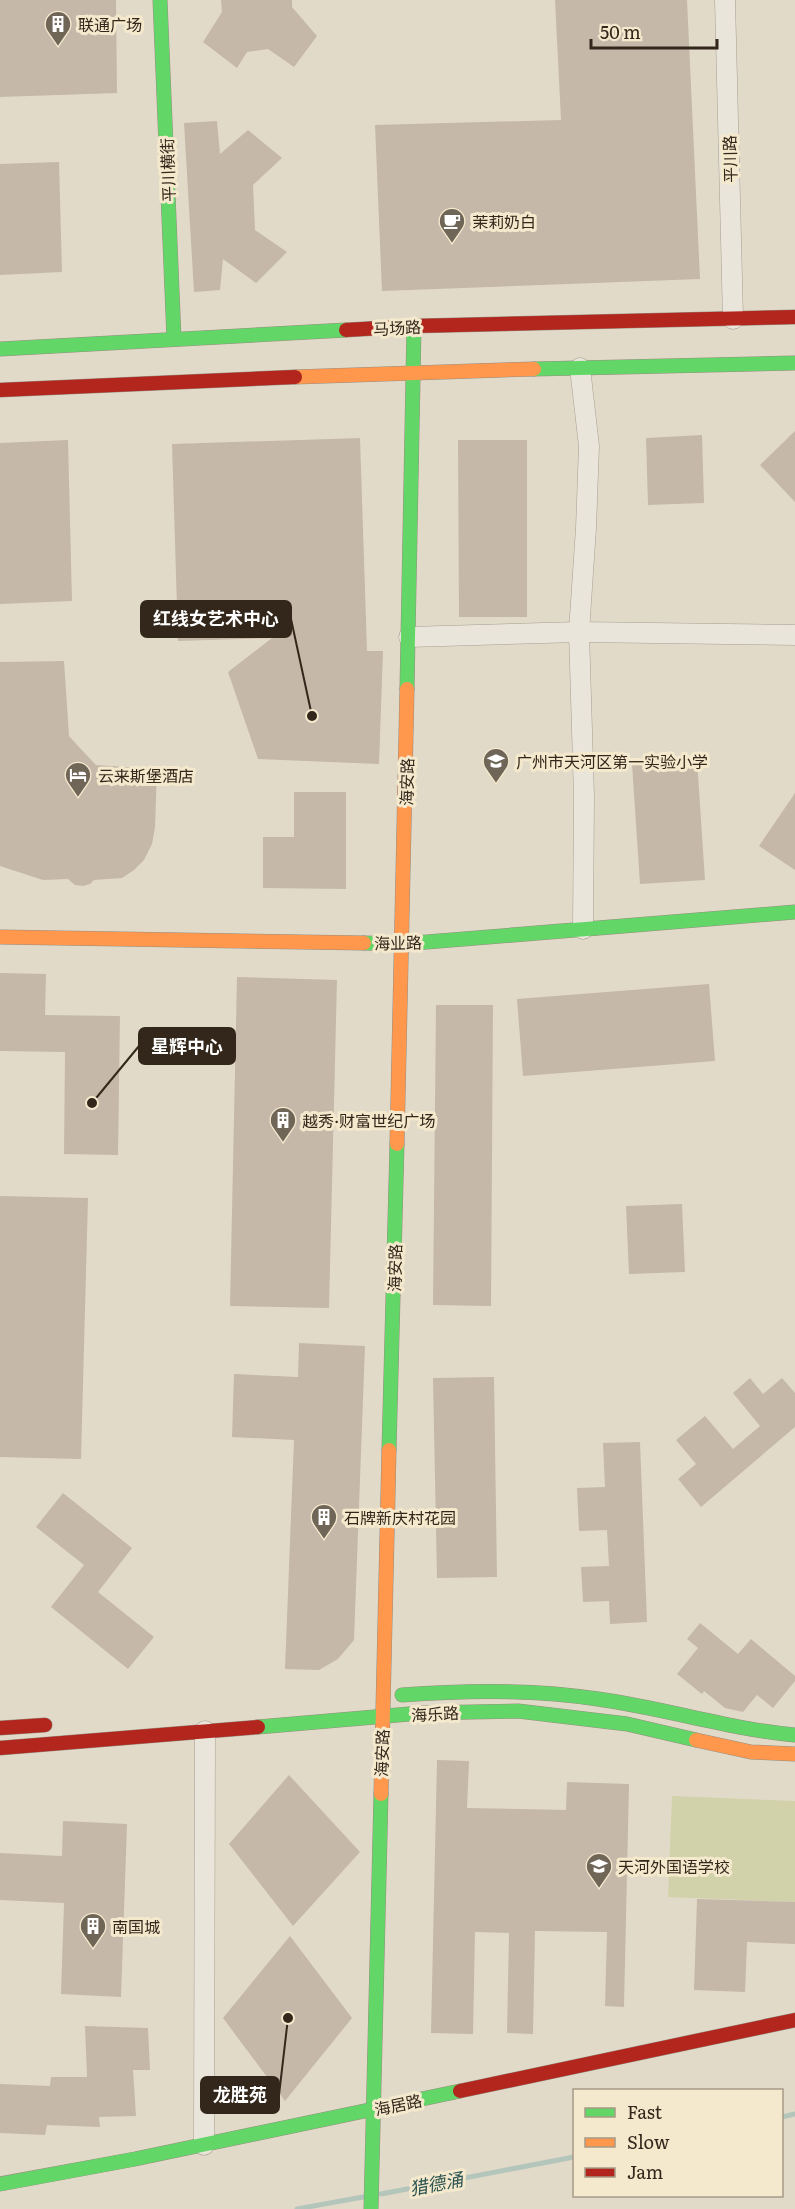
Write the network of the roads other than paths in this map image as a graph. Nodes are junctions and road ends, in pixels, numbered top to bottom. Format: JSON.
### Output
{"nodes":[{"id":1,"x":160,"y":0,"type":"edge"},
{"id":2,"x":725,"y":0,"type":"edge"},
{"id":3,"x":795,"y":317,"type":"edge"},
{"id":4,"x":733,"y":319,"type":"junction"},
{"id":5,"x":414,"y":326,"type":"junction"},
{"id":6,"x":174,"y":339,"type":"junction"},
{"id":7,"x":0,"y":349,"type":"edge"},
{"id":8,"x":795,"y":363,"type":"edge"},
{"id":9,"x":580,"y":368,"type":"junction"},
{"id":10,"x":414,"y":372,"type":"junction"},
{"id":11,"x":0,"y":390,"type":"edge"},
{"id":12,"x":579,"y":632,"type":"junction"},
{"id":13,"x":795,"y":635,"type":"edge"},
{"id":14,"x":409,"y":637,"type":"junction"},
{"id":15,"x":795,"y":912,"type":"edge"},
{"id":16,"x":583,"y":929,"type":"junction"},
{"id":17,"x":0,"y":937,"type":"edge"},
{"id":18,"x":402,"y":944,"type":"junction"},
{"id":19,"x":377,"y":1697,"type":"junction"},
{"id":20,"x":382,"y":1716,"type":"junction"},
{"id":21,"x":60,"y":1724,"type":"dead end"},
{"id":22,"x":0,"y":1728,"type":"edge"},
{"id":23,"x":205,"y":1731,"type":"junction"},
{"id":24,"x":795,"y":1735,"type":"edge"},
{"id":25,"x":0,"y":1748,"type":"edge"},
{"id":26,"x":795,"y":1754,"type":"edge"},
{"id":27,"x":795,"y":2020,"type":"edge"},
{"id":28,"x":372,"y":2109,"type":"junction"},
{"id":29,"x":204,"y":2145,"type":"junction"},
{"id":30,"x":0,"y":2184,"type":"edge"},
{"id":31,"x":371,"y":2209,"type":"edge"}],
"edges":[{"from":1,"to":6,"type":"street","name":"平川横街"},
{"from":2,"to":4,"type":"street","name":"平川路"},
{"from":3,"to":4,"type":"street","name":"马场路"},
{"from":4,"to":5,"type":"street","name":"马场路"},
{"from":5,"to":6,"type":"street","name":"马场路"},
{"from":5,"to":10,"type":"street","name":"海安路"},
{"from":6,"to":7,"type":"street","name":"马场路"},
{"from":8,"to":9,"type":"street"},
{"from":9,"to":10,"type":"street"},
{"from":9,"to":12,"type":"street"},
{"from":10,"to":11,"type":"street"},
{"from":10,"to":14,"type":"street","name":"海安路"},
{"from":12,"to":13,"type":"street"},
{"from":12,"to":14,"type":"street"},
{"from":12,"to":16,"type":"street"},
{"from":14,"to":18,"type":"street","name":"海安路"},
{"from":15,"to":16,"type":"street","name":"海业路"},
{"from":16,"to":18,"type":"street","name":"海业路"},
{"from":17,"to":18,"type":"street","name":"海业路"},
{"from":18,"to":19,"type":"street","name":"海安路"},
{"from":19,"to":20,"type":"street","name":"海安路"},
{"from":19,"to":24,"type":"street","name":"海乐路"},
{"from":20,"to":23,"type":"street","name":"海乐路"},
{"from":20,"to":26,"type":"street","name":"海乐路"},
{"from":20,"to":28,"type":"street","name":"海安路"},
{"from":21,"to":22,"type":"street"},
{"from":23,"to":25,"type":"street","name":"海乐路"},
{"from":23,"to":29,"type":"street"},
{"from":27,"to":28,"type":"street","name":"海居路"},
{"from":28,"to":29,"type":"street","name":"海居路"},
{"from":28,"to":31,"type":"street","name":"海安路"},
{"from":29,"to":30,"type":"street","name":"海居路"}]}
